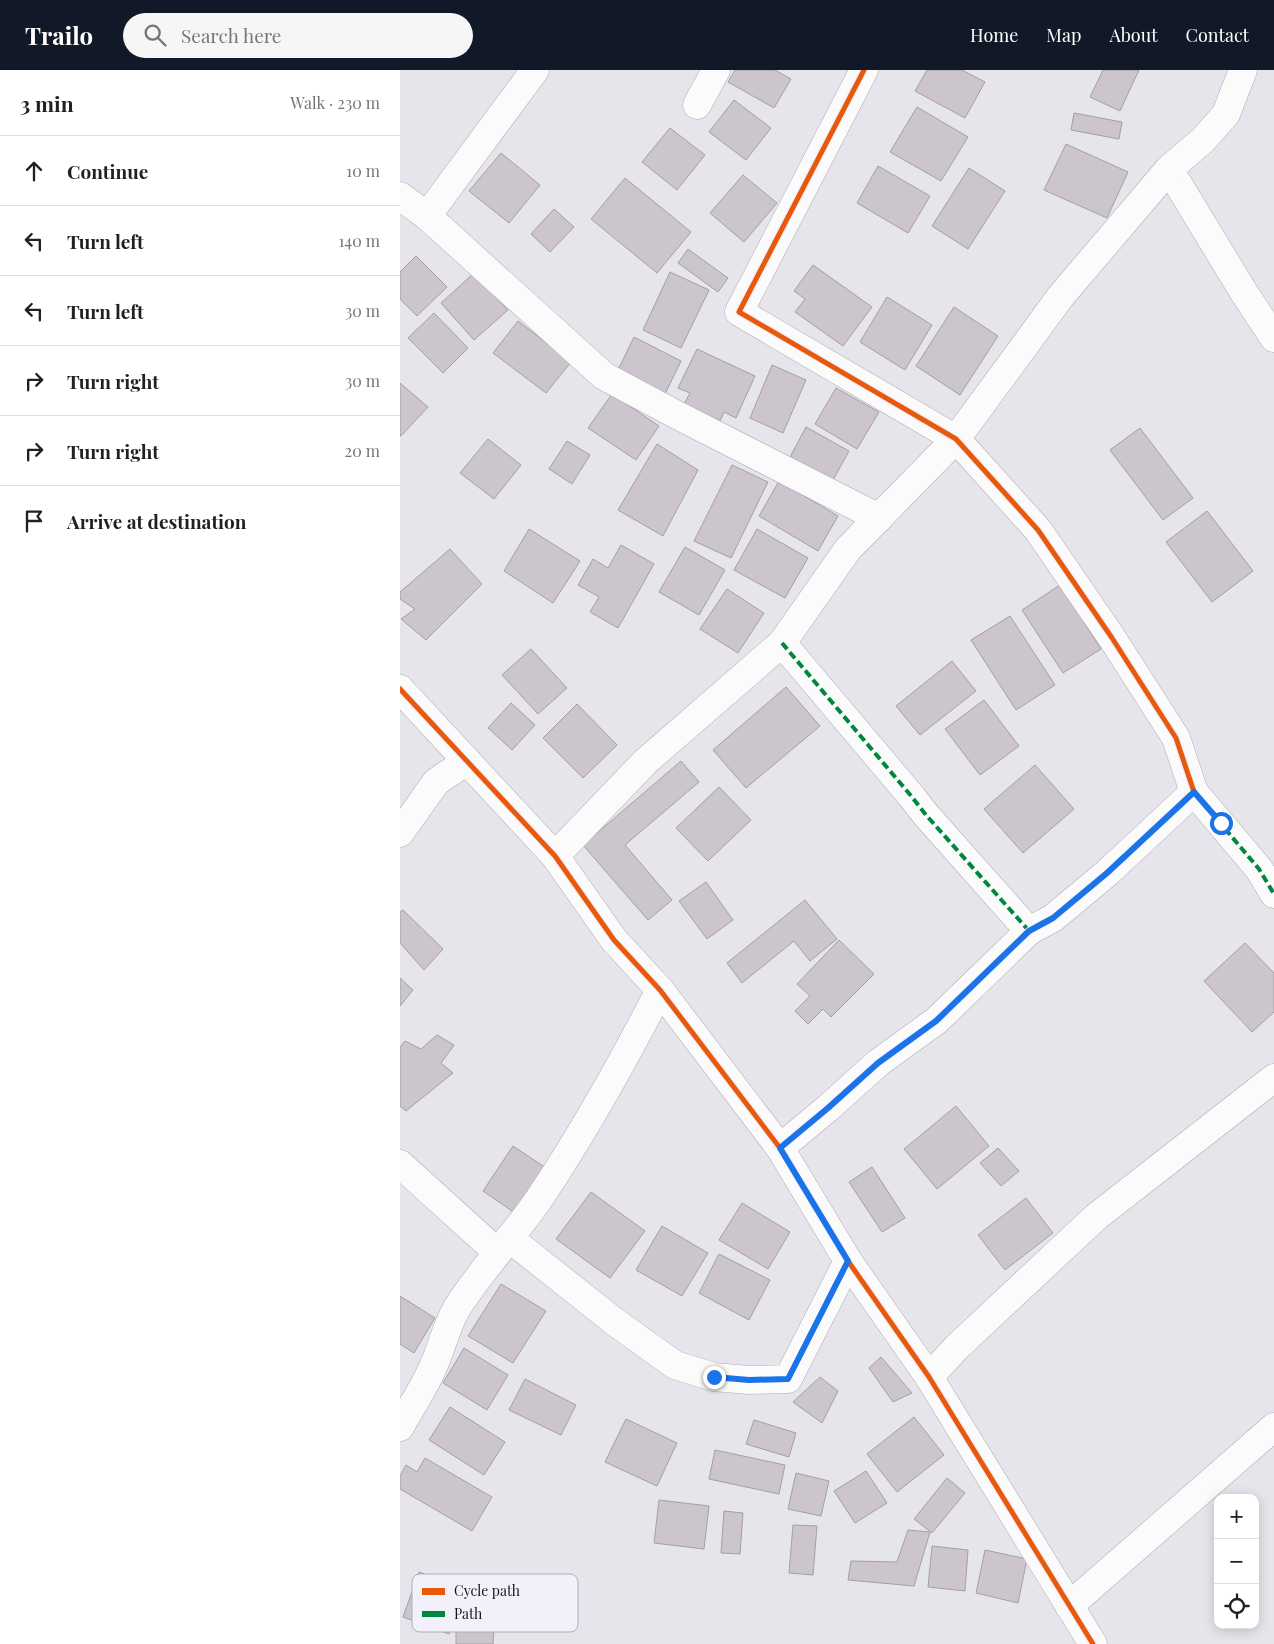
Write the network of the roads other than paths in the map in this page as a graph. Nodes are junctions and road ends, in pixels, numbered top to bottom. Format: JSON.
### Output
{"nodes":[{"id":1,"x":535,"y":70,"type":"edge"},
{"id":2,"x":716,"y":70,"type":"edge"},
{"id":3,"x":864,"y":70,"type":"edge"},
{"id":4,"x":1243,"y":70,"type":"edge"},
{"id":5,"x":697,"y":105,"type":"dead end"},
{"id":6,"x":1169,"y":168,"type":"junction"},
{"id":7,"x":400,"y":196,"type":"edge"},
{"id":8,"x":427,"y":216,"type":"junction"},
{"id":9,"x":1274,"y":338,"type":"edge"},
{"id":10,"x":956,"y":439,"type":"junction"},
{"id":11,"x":879,"y":518,"type":"junction"},
{"id":12,"x":782,"y":643,"type":"junction"},
{"id":13,"x":400,"y":689,"type":"edge"},
{"id":14,"x":468,"y":761,"type":"junction"},
{"id":15,"x":1194,"y":792,"type":"junction"},
{"id":16,"x":400,"y":833,"type":"edge"},
{"id":17,"x":554,"y":856,"type":"junction"},
{"id":18,"x":1274,"y":894,"type":"edge"},
{"id":19,"x":1029,"y":931,"type":"junction"},
{"id":20,"x":660,"y":990,"type":"junction"},
{"id":21,"x":1274,"y":1078,"type":"edge"},
{"id":22,"x":780,"y":1148,"type":"junction"},
{"id":23,"x":400,"y":1164,"type":"edge"},
{"id":24,"x":504,"y":1245,"type":"junction"},
{"id":25,"x":848,"y":1261,"type":"junction"},
{"id":26,"x":929,"y":1377,"type":"junction"},
{"id":27,"x":400,"y":1427,"type":"edge"},
{"id":28,"x":1274,"y":1427,"type":"edge"},
{"id":29,"x":1069,"y":1606,"type":"junction"},
{"id":30,"x":1092,"y":1644,"type":"edge"}],
"edges":[{"from":1,"to":8,"type":"street"},
{"from":2,"to":5,"type":"street"},
{"from":3,"to":10,"type":"street"},
{"from":4,"to":6,"type":"street"},
{"from":6,"to":9,"type":"street"},
{"from":6,"to":10,"type":"street"},
{"from":7,"to":8,"type":"street"},
{"from":8,"to":11,"type":"street"},
{"from":10,"to":11,"type":"street"},
{"from":10,"to":15,"type":"street"},
{"from":11,"to":12,"type":"street"},
{"from":12,"to":17,"type":"street"},
{"from":12,"to":19,"type":"street"},
{"from":13,"to":14,"type":"street"},
{"from":14,"to":16,"type":"street"},
{"from":14,"to":17,"type":"street"},
{"from":15,"to":18,"type":"street"},
{"from":15,"to":19,"type":"street"},
{"from":17,"to":20,"type":"street"},
{"from":19,"to":22,"type":"street"},
{"from":20,"to":22,"type":"street"},
{"from":20,"to":24,"type":"street"},
{"from":21,"to":26,"type":"street"},
{"from":22,"to":25,"type":"street"},
{"from":23,"to":24,"type":"street"},
{"from":24,"to":25,"type":"street"},
{"from":24,"to":27,"type":"street"},
{"from":25,"to":26,"type":"street"},
{"from":26,"to":29,"type":"street"},
{"from":28,"to":29,"type":"street"},
{"from":29,"to":30,"type":"street"}]}
